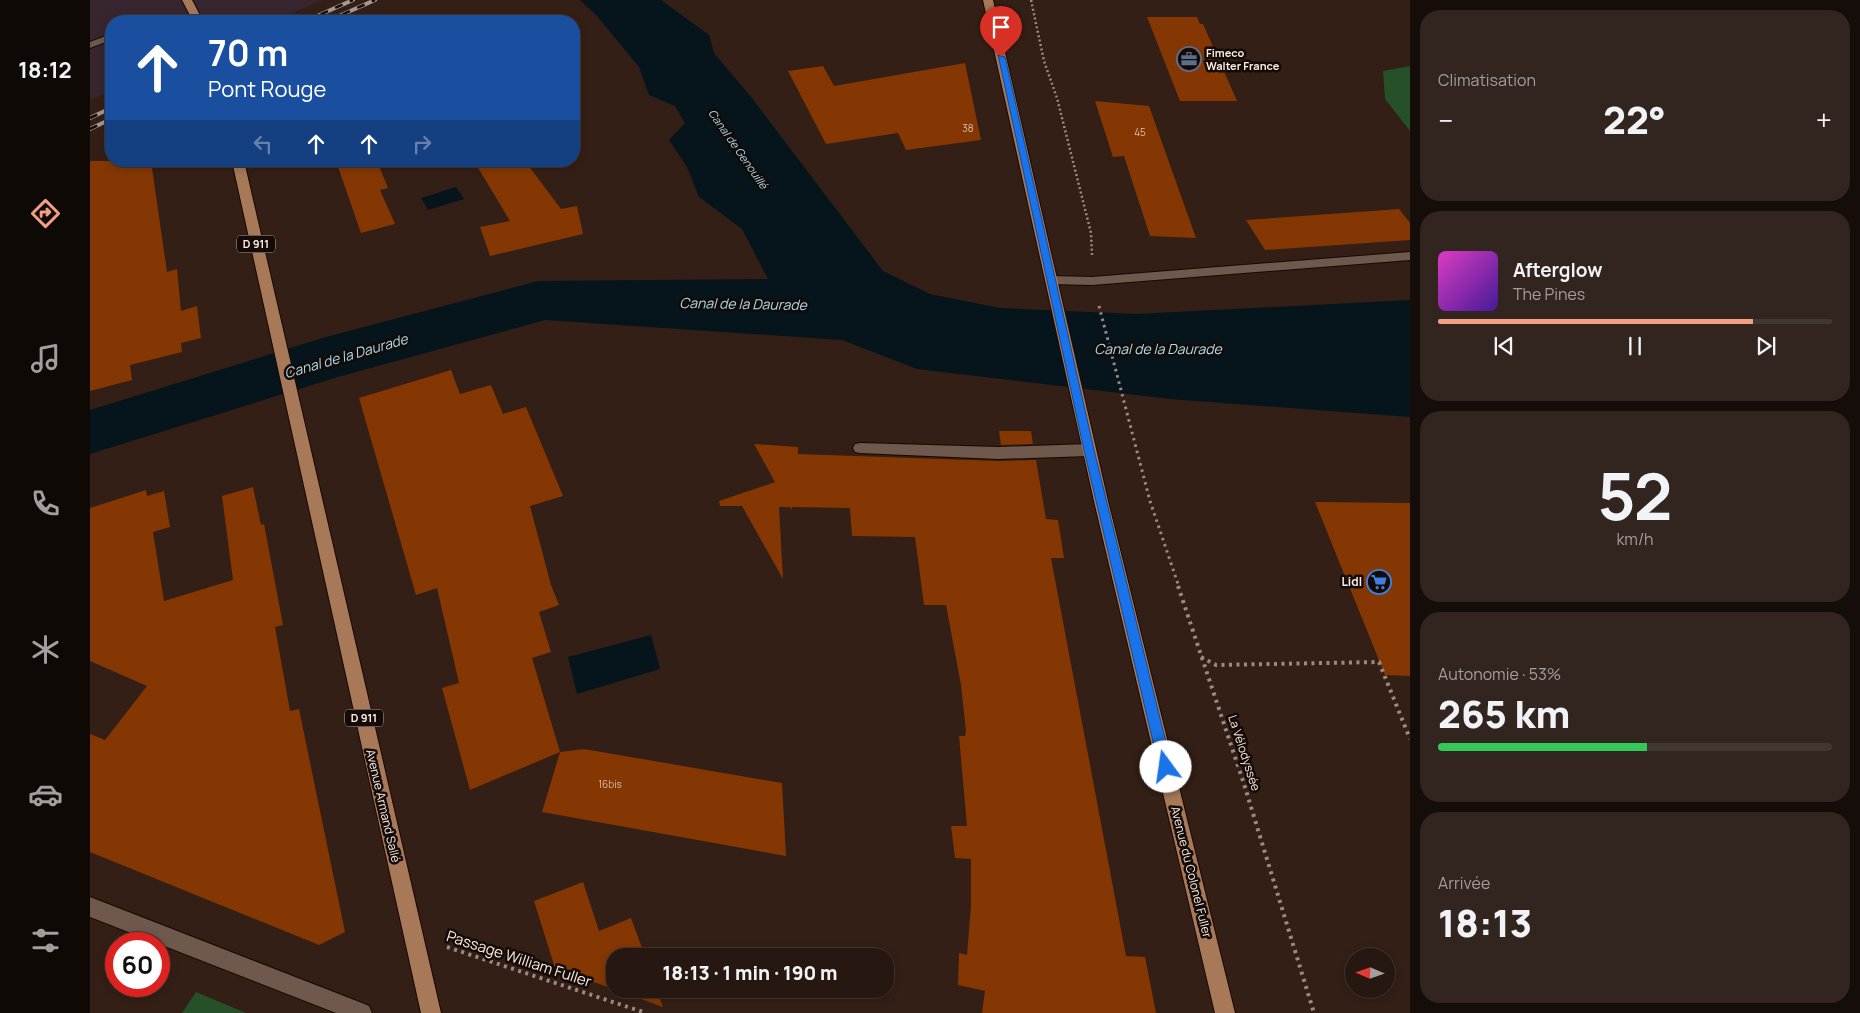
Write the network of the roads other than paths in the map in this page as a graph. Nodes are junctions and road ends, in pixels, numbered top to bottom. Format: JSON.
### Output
{"nodes":[{"id":1,"x":187,"y":0,"type":"edge"},
{"id":2,"x":988,"y":0,"type":"edge"},
{"id":3,"x":195,"y":15,"type":"edge"},
{"id":4,"x":105,"y":39,"type":"edge"},
{"id":5,"x":90,"y":45,"type":"edge"},
{"id":6,"x":239,"y":167,"type":"edge"},
{"id":7,"x":1410,"y":256,"type":"edge"},
{"id":8,"x":1051,"y":280,"type":"junction"},
{"id":9,"x":860,"y":448,"type":"dead end"},
{"id":10,"x":1089,"y":450,"type":"junction"},
{"id":11,"x":90,"y":908,"type":"edge"},
{"id":12,"x":362,"y":1013,"type":"edge"},
{"id":13,"x":431,"y":1013,"type":"edge"},
{"id":14,"x":1225,"y":1013,"type":"edge"}],
"edges":[{"from":1,"to":3,"type":"main road"},
{"from":2,"to":8,"type":"main road","name":"Avenue du Colonel Fuller"},
{"from":4,"to":5,"type":"street"},
{"from":6,"to":13,"type":"main road","name":"Avenue Armand Sallé","number":"D 911"},
{"from":7,"to":8,"type":"street"},
{"from":8,"to":10,"type":"main road","name":"Avenue du Colonel Fuller"},
{"from":9,"to":10,"type":"street"},
{"from":10,"to":14,"type":"main road","name":"Avenue du Colonel Fuller"},
{"from":11,"to":12,"type":"street"}]}
